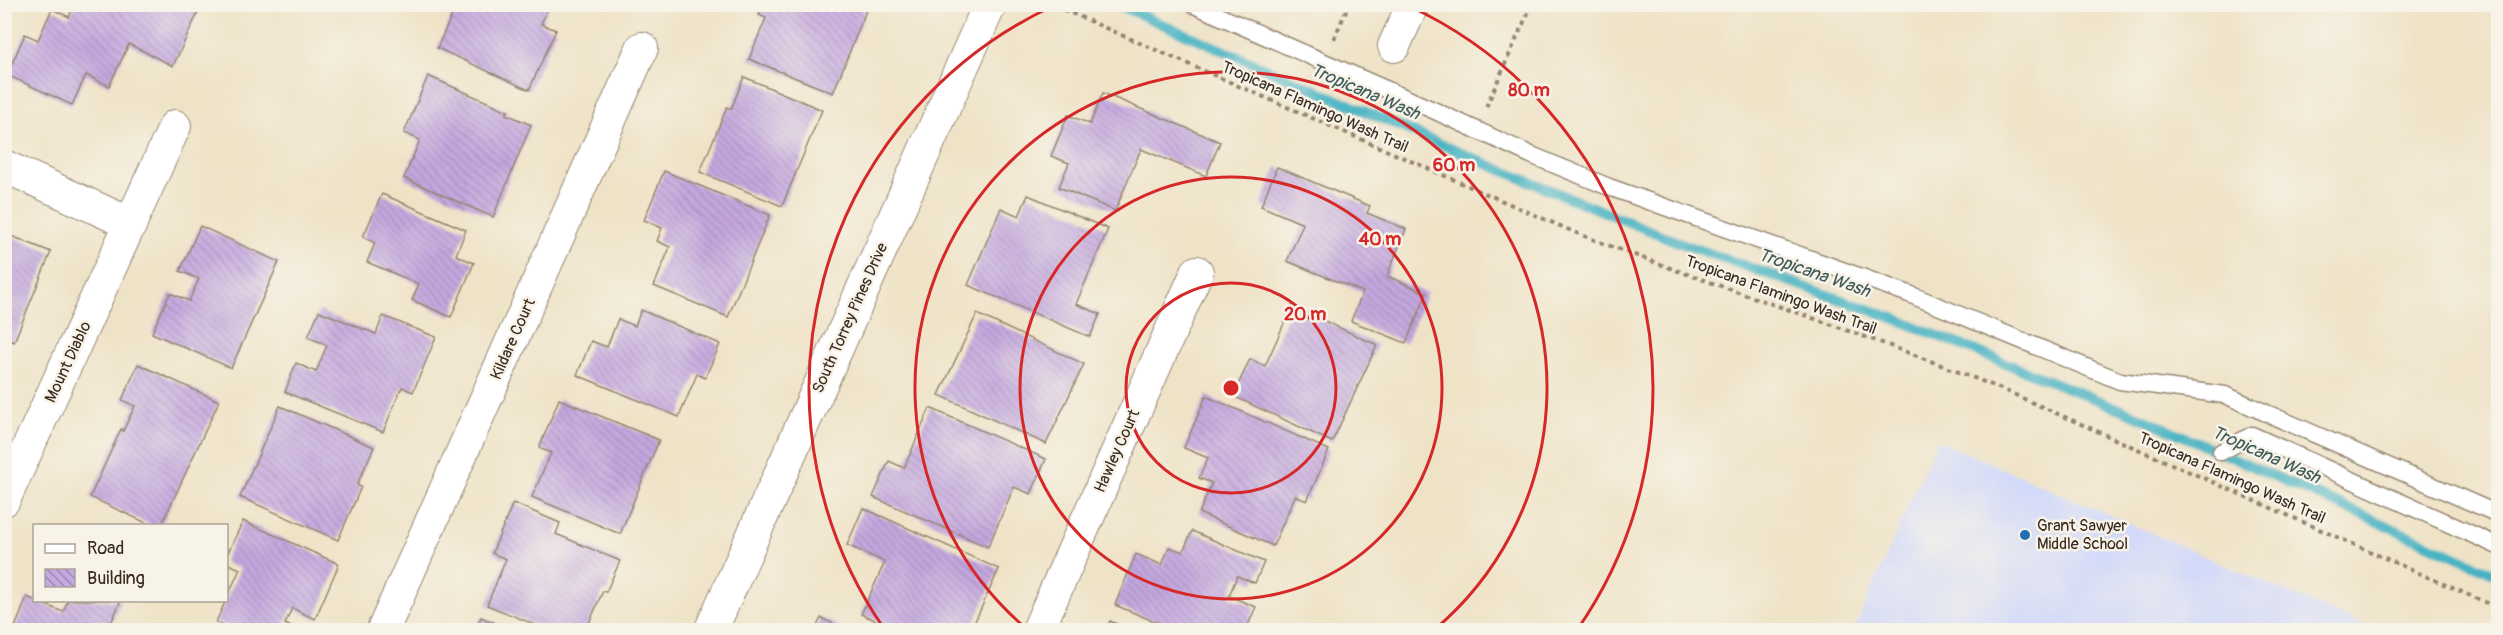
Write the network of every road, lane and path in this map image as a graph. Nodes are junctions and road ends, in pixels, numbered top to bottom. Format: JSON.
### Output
{"nodes":[{"id":1,"x":990,"y":4,"type":"edge"},
{"id":2,"x":1192,"y":4,"type":"edge"},
{"id":3,"x":1349,"y":4,"type":"edge"},
{"id":4,"x":1413,"y":4,"type":"edge"},
{"id":5,"x":1533,"y":4,"type":"edge"},
{"id":6,"x":1055,"y":6,"type":"dead end"},
{"id":7,"x":1323,"y":36,"type":"dead end"},
{"id":8,"x":1394,"y":46,"type":"dead end"},
{"id":9,"x":642,"y":48,"type":"dead end"},
{"id":10,"x":1476,"y":103,"type":"dead end"},
{"id":11,"x":174,"y":126,"type":"dead end"},
{"id":12,"x":4,"y":166,"type":"edge"},
{"id":13,"x":131,"y":224,"type":"junction"},
{"id":14,"x":1197,"y":272,"type":"dead end"},
{"id":15,"x":2221,"y":452,"type":"dead end"},
{"id":16,"x":4,"y":500,"type":"edge"},
{"id":17,"x":2499,"y":514,"type":"edge"},
{"id":18,"x":2499,"y":546,"type":"edge"},
{"id":19,"x":2499,"y":608,"type":"edge"},
{"id":20,"x":383,"y":630,"type":"edge"},
{"id":21,"x":711,"y":630,"type":"edge"},
{"id":22,"x":1038,"y":630,"type":"edge"}],
"edges":[{"from":1,"to":21,"type":"main road","name":"South Torrey Pines Drive"},
{"from":2,"to":17,"type":"lane"},
{"from":3,"to":7,"type":"path"},
{"from":4,"to":8,"type":"street"},
{"from":5,"to":10,"type":"path"},
{"from":6,"to":19,"type":"path","name":"Tropicana Flamingo Wash Trail"},
{"from":9,"to":20,"type":"street","name":"Kildare Court"},
{"from":11,"to":13,"type":"street","name":"Mount Diablo"},
{"from":12,"to":13,"type":"street"},
{"from":13,"to":16,"type":"street","name":"Mount Diablo"},
{"from":14,"to":22,"type":"street","name":"Hawley Court"},
{"from":15,"to":18,"type":"lane"}]}
